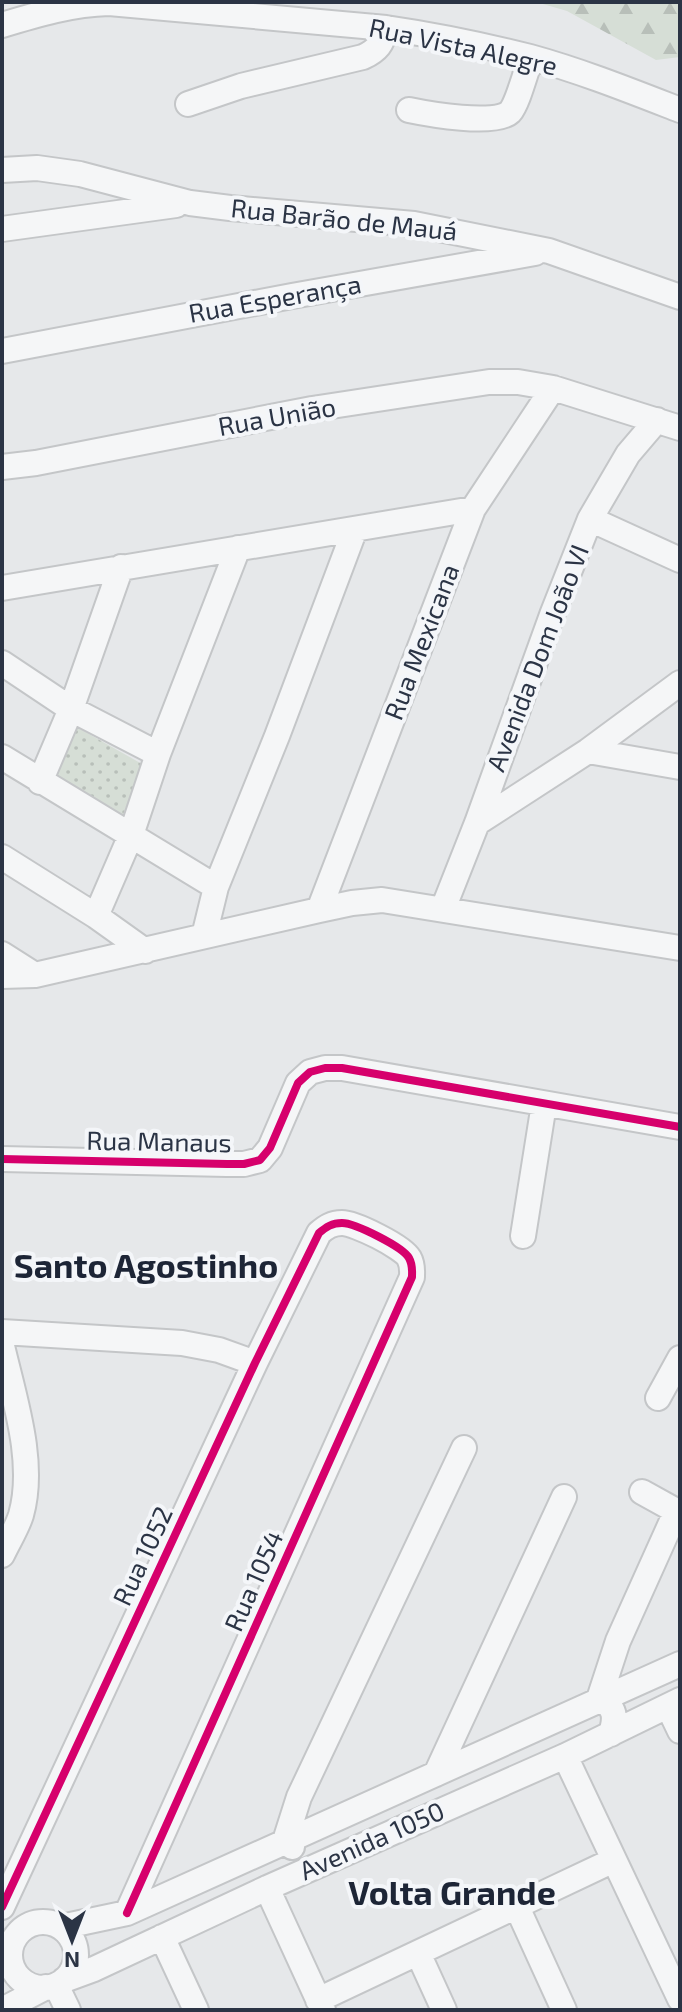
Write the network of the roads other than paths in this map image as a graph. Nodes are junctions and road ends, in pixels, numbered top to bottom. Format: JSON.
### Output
{"nodes":[{"id":1,"x":2,"y":25,"type":"edge"},
{"id":2,"x":386,"y":28,"type":"junction"},
{"id":3,"x":531,"y":58,"type":"junction"},
{"id":4,"x":188,"y":104,"type":"dead end"},
{"id":5,"x":409,"y":110,"type":"dead end"},
{"id":6,"x":680,"y":110,"type":"edge"},
{"id":7,"x":2,"y":170,"type":"edge"},
{"id":8,"x":190,"y":203,"type":"junction"},
{"id":9,"x":2,"y":229,"type":"edge"},
{"id":10,"x":549,"y":251,"type":"junction"},
{"id":11,"x":680,"y":297,"type":"edge"},
{"id":12,"x":2,"y":351,"type":"edge"},
{"id":13,"x":553,"y":388,"type":"junction"},
{"id":14,"x":657,"y":420,"type":"junction"},
{"id":15,"x":680,"y":428,"type":"edge"},
{"id":16,"x":2,"y":467,"type":"edge"},
{"id":17,"x":473,"y":509,"type":"junction"},
{"id":18,"x":590,"y":519,"type":"junction"},
{"id":19,"x":355,"y":529,"type":"junction"},
{"id":20,"x":238,"y":548,"type":"junction"},
{"id":21,"x":680,"y":560,"type":"edge"},
{"id":22,"x":121,"y":567,"type":"junction"},
{"id":23,"x":2,"y":588,"type":"edge"},
{"id":24,"x":2,"y":663,"type":"edge"},
{"id":25,"x":680,"y":683,"type":"edge"},
{"id":26,"x":71,"y":709,"type":"junction"},
{"id":27,"x":588,"y":751,"type":"junction"},
{"id":28,"x":158,"y":754,"type":"junction"},
{"id":29,"x":2,"y":757,"type":"edge"},
{"id":30,"x":680,"y":767,"type":"edge"},
{"id":31,"x":40,"y":782,"type":"junction"},
{"id":32,"x":477,"y":823,"type":"junction"},
{"id":33,"x":131,"y":835,"type":"junction"},
{"id":34,"x":2,"y":857,"type":"edge"},
{"id":35,"x":216,"y":887,"type":"junction"},
{"id":36,"x":443,"y":909,"type":"junction"},
{"id":37,"x":319,"y":910,"type":"junction"},
{"id":38,"x":96,"y":916,"type":"junction"},
{"id":39,"x":204,"y":936,"type":"junction"},
{"id":40,"x":680,"y":948,"type":"edge"},
{"id":41,"x":145,"y":951,"type":"junction"},
{"id":42,"x":2,"y":954,"type":"edge"},
{"id":43,"x":35,"y":975,"type":"junction"},
{"id":44,"x":2,"y":976,"type":"edge"},
{"id":45,"x":544,"y":1104,"type":"junction"},
{"id":46,"x":680,"y":1127,"type":"edge"},
{"id":47,"x":2,"y":1159,"type":"edge"},
{"id":48,"x":523,"y":1236,"type":"dead end"},
{"id":49,"x":412,"y":1264,"type":"joint"},
{"id":50,"x":2,"y":1332,"type":"edge"},
{"id":51,"x":2,"y":1346,"type":"edge"},
{"id":52,"x":680,"y":1358,"type":"edge"},
{"id":53,"x":255,"y":1363,"type":"junction"},
{"id":54,"x":658,"y":1398,"type":"dead end"},
{"id":55,"x":464,"y":1448,"type":"dead end"},
{"id":56,"x":642,"y":1492,"type":"dead end"},
{"id":57,"x":564,"y":1497,"type":"dead end"},
{"id":58,"x":678,"y":1513,"type":"edge"},
{"id":59,"x":2,"y":1555,"type":"edge"},
{"id":60,"x":680,"y":1664,"type":"edge"},
{"id":61,"x":635,"y":1683,"type":"junction"},
{"id":62,"x":599,"y":1699,"type":"junction"},
{"id":63,"x":666,"y":1707,"type":"edge"},
{"id":64,"x":680,"y":1731,"type":"edge"},
{"id":65,"x":611,"y":1734,"type":"junction"},
{"id":66,"x":565,"y":1756,"type":"junction"},
{"id":67,"x":436,"y":1774,"type":"junction"},
{"id":68,"x":320,"y":1826,"type":"junction"},
{"id":69,"x":285,"y":1841,"type":"junction"},
{"id":70,"x":336,"y":1857,"type":"junction"},
{"id":71,"x":614,"y":1860,"type":"junction"},
{"id":72,"x":295,"y":1875,"type":"junction"},
{"id":73,"x":267,"y":1888,"type":"junction"},
{"id":74,"x":5,"y":1895,"type":"edge"},
{"id":75,"x":517,"y":1907,"type":"junction"},
{"id":76,"x":127,"y":1913,"type":"junction"},
{"id":77,"x":57,"y":1925,"type":"junction"},
{"id":78,"x":2,"y":1928,"type":"edge"},
{"id":79,"x":162,"y":1937,"type":"junction"},
{"id":80,"x":418,"y":1953,"type":"junction"},
{"id":81,"x":11,"y":1972,"type":"edge"},
{"id":82,"x":55,"y":1984,"type":"junction"},
{"id":83,"x":680,"y":1999,"type":"edge"},
{"id":84,"x":321,"y":2005,"type":"edge"},
{"id":85,"x":2,"y":2010,"type":"edge"},
{"id":86,"x":68,"y":2010,"type":"edge"},
{"id":87,"x":196,"y":2010,"type":"edge"},
{"id":88,"x":444,"y":2010,"type":"edge"},
{"id":89,"x":564,"y":2010,"type":"edge"}],
"edges":[{"from":1,"to":2,"type":"street","name":"Rua Vista Alegre"},
{"from":2,"to":3,"type":"street","name":"Rua Vista Alegre"},
{"from":2,"to":4,"type":"street"},
{"from":3,"to":5,"type":"street"},
{"from":3,"to":6,"type":"street","name":"Rua Vista Alegre"},
{"from":7,"to":8,"type":"street"},
{"from":8,"to":9,"type":"street"},
{"from":8,"to":10,"type":"street","name":"Rua Barão de Mauá"},
{"from":10,"to":11,"type":"street","name":"Rua Barão de Mauá"},
{"from":10,"to":12,"type":"street","name":"Rua Esperança"},
{"from":13,"to":14,"type":"street","name":"Rua União"},
{"from":13,"to":16,"type":"street","name":"Rua União"},
{"from":13,"to":17,"type":"street","name":"Rua Mexicana"},
{"from":14,"to":15,"type":"street","name":"Rua União"},
{"from":14,"to":18,"type":"street","name":"Avenida Dom João VI"},
{"from":17,"to":19,"type":"street"},
{"from":17,"to":37,"type":"street","name":"Rua Mexicana"},
{"from":18,"to":21,"type":"street"},
{"from":18,"to":32,"type":"street","name":"Avenida Dom João VI"},
{"from":19,"to":20,"type":"street"},
{"from":19,"to":35,"type":"street"},
{"from":20,"to":22,"type":"street"},
{"from":20,"to":28,"type":"street"},
{"from":22,"to":23,"type":"street"},
{"from":22,"to":26,"type":"street"},
{"from":24,"to":26,"type":"street"},
{"from":25,"to":27,"type":"street"},
{"from":26,"to":28,"type":"street"},
{"from":26,"to":31,"type":"street"},
{"from":27,"to":30,"type":"street"},
{"from":27,"to":32,"type":"street"},
{"from":28,"to":33,"type":"street"},
{"from":29,"to":31,"type":"street"},
{"from":31,"to":33,"type":"street"},
{"from":32,"to":36,"type":"street","name":"Avenida Dom João VI"},
{"from":33,"to":35,"type":"street"},
{"from":33,"to":38,"type":"street"},
{"from":34,"to":38,"type":"street"},
{"from":35,"to":39,"type":"street"},
{"from":36,"to":37,"type":"street"},
{"from":36,"to":40,"type":"street"},
{"from":37,"to":39,"type":"street"},
{"from":38,"to":41,"type":"street"},
{"from":39,"to":41,"type":"street"},
{"from":41,"to":43,"type":"street"},
{"from":42,"to":43,"type":"street"},
{"from":43,"to":44,"type":"street"},
{"from":45,"to":46,"type":"street"},
{"from":45,"to":47,"type":"street","name":"Rua Manaus"},
{"from":45,"to":48,"type":"street"},
{"from":49,"to":53,"type":"street","name":"Rua 1052"},
{"from":49,"to":76,"type":"street","name":"Rua 1054"},
{"from":50,"to":53,"type":"street"},
{"from":51,"to":59,"type":"street"},
{"from":52,"to":54,"type":"street"},
{"from":53,"to":74,"type":"street","name":"Rua 1052"},
{"from":55,"to":69,"type":"street"},
{"from":56,"to":58,"type":"street"},
{"from":57,"to":67,"type":"street"},
{"from":58,"to":62,"type":"street"},
{"from":60,"to":61,"type":"street","name":"Avenida 1050"},
{"from":61,"to":62,"type":"street","name":"Avenida 1050"},
{"from":61,"to":63,"type":"street"},
{"from":62,"to":65,"type":"street"},
{"from":62,"to":67,"type":"street","name":"Avenida 1050"},
{"from":63,"to":64,"type":"street"},
{"from":63,"to":65,"type":"street","name":"Avenida 1050"},
{"from":65,"to":66,"type":"street","name":"Avenida 1050"},
{"from":66,"to":70,"type":"street","name":"Avenida 1050"},
{"from":66,"to":71,"type":"street"},
{"from":67,"to":68,"type":"street","name":"Avenida 1050"},
{"from":68,"to":69,"type":"street","name":"Avenida 1050"},
{"from":68,"to":70,"type":"street"},
{"from":69,"to":72,"type":"street"},
{"from":69,"to":76,"type":"street","name":"Avenida 1050"},
{"from":70,"to":72,"type":"street","name":"Avenida 1050"},
{"from":71,"to":75,"type":"street"},
{"from":71,"to":83,"type":"street"},
{"from":72,"to":73,"type":"street","name":"Avenida 1050"},
{"from":73,"to":79,"type":"street","name":"Avenida 1050"},
{"from":73,"to":84,"type":"street"},
{"from":74,"to":77,"type":"street"},
{"from":75,"to":80,"type":"street"},
{"from":75,"to":89,"type":"street"},
{"from":76,"to":77,"type":"street","name":"Avenida 1050"},
{"from":77,"to":81,"type":"street"},
{"from":77,"to":82,"type":"street"},
{"from":78,"to":81,"type":"street"},
{"from":79,"to":82,"type":"street","name":"Avenida 1050"},
{"from":79,"to":87,"type":"street"},
{"from":80,"to":84,"type":"street"},
{"from":80,"to":88,"type":"street"},
{"from":81,"to":82,"type":"street"},
{"from":82,"to":85,"type":"street","name":"Avenida 1050"},
{"from":82,"to":86,"type":"street"}]}
